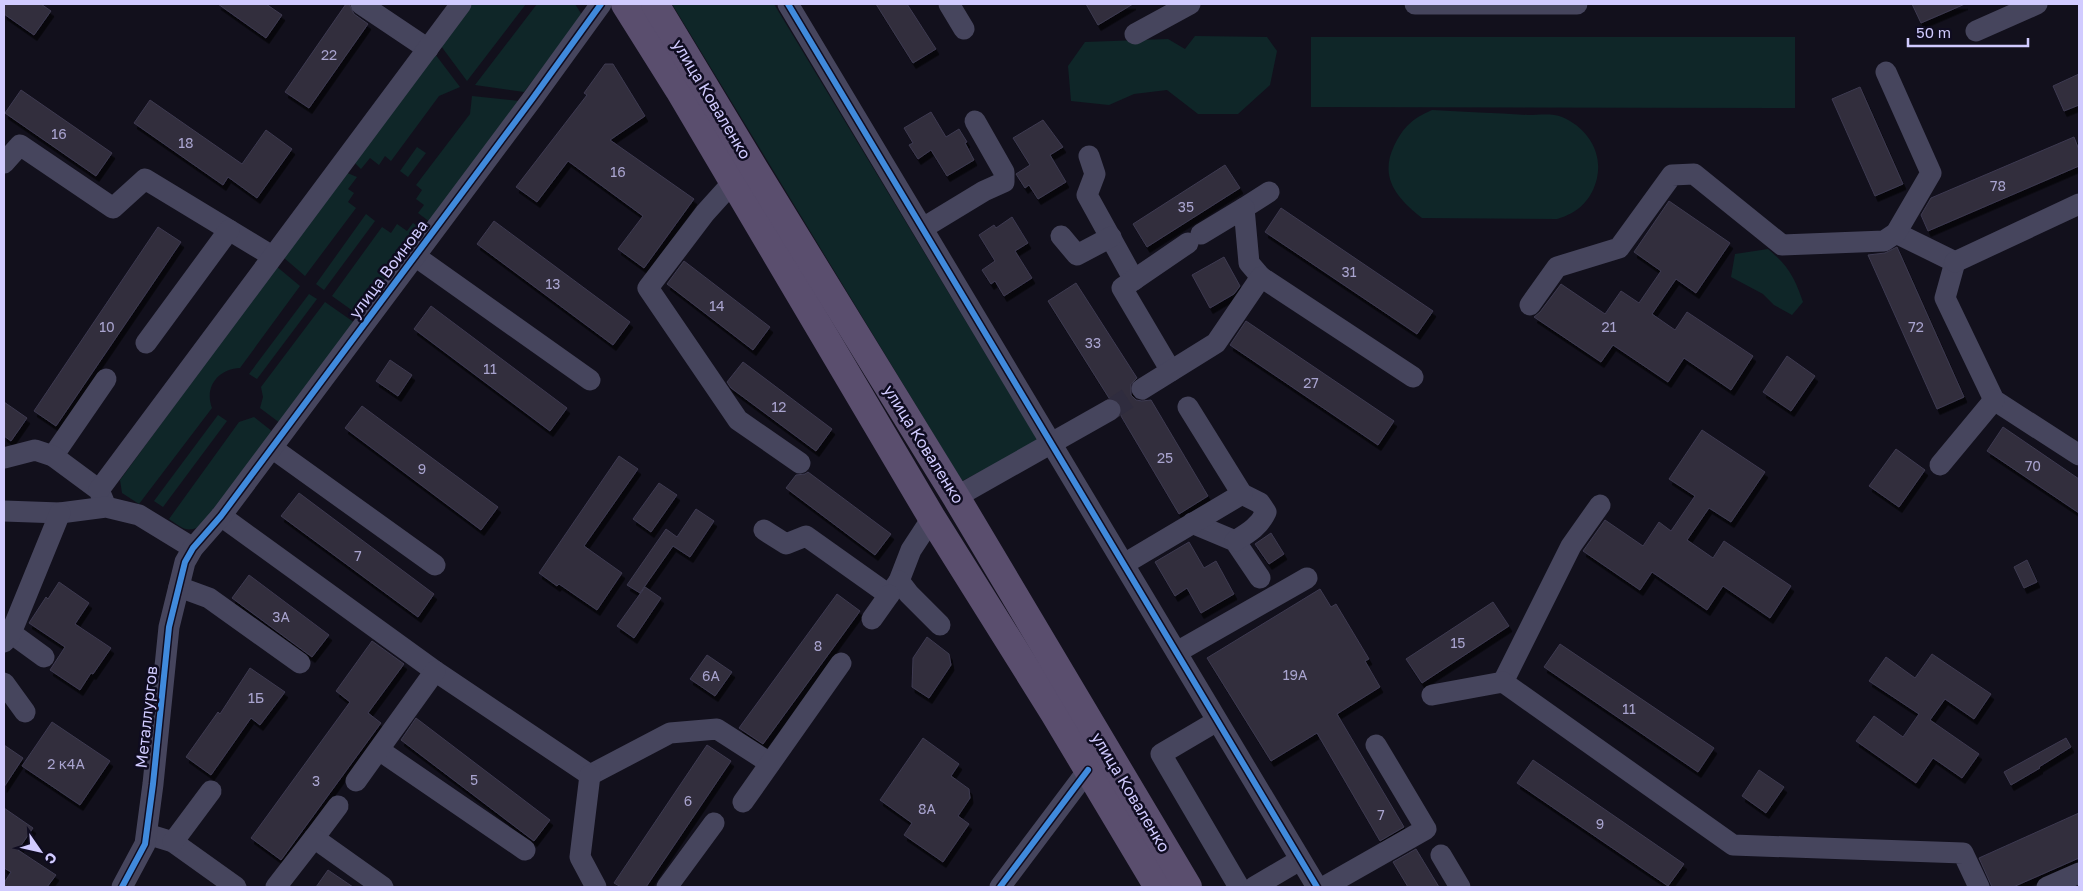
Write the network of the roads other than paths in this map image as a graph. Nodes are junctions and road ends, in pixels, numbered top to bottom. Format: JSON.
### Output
{"nodes":[{"id":1,"x":361,"y":4,"type":"edge"},
{"id":2,"x":461,"y":4,"type":"edge"},
{"id":3,"x":601,"y":4,"type":"edge"},
{"id":4,"x":625,"y":4,"type":"edge"},
{"id":5,"x":655,"y":4,"type":"edge"},
{"id":6,"x":949,"y":4,"type":"edge"},
{"id":7,"x":1190,"y":4,"type":"edge"},
{"id":8,"x":1415,"y":4,"type":"edge"},
{"id":9,"x":1577,"y":4,"type":"edge"},
{"id":10,"x":2037,"y":4,"type":"edge"},
{"id":11,"x":793,"y":5,"type":"edge"},
{"id":12,"x":964,"y":29,"type":"dead end"},
{"id":13,"x":1976,"y":32,"type":"dead end"},
{"id":14,"x":1135,"y":34,"type":"dead end"},
{"id":15,"x":428,"y":49,"type":"junction"},
{"id":16,"x":1886,"y":72,"type":"dead end"},
{"id":17,"x":974,"y":122,"type":"dead end"},
{"id":18,"x":1089,"y":156,"type":"dead end"},
{"id":19,"x":4,"y":163,"type":"edge"},
{"id":20,"x":744,"y":176,"type":"junction"},
{"id":21,"x":1269,"y":192,"type":"dead end"},
{"id":22,"x":2079,"y":204,"type":"edge"},
{"id":23,"x":1244,"y":208,"type":"junction"},
{"id":24,"x":923,"y":228,"type":"junction"},
{"id":25,"x":229,"y":230,"type":"junction"},
{"id":26,"x":1896,"y":233,"type":"junction"},
{"id":27,"x":1061,"y":236,"type":"dead end"},
{"id":28,"x":1111,"y":237,"type":"junction"},
{"id":29,"x":272,"y":256,"type":"junction"},
{"id":30,"x":415,"y":256,"type":"junction"},
{"id":31,"x":1955,"y":262,"type":"junction"},
{"id":32,"x":1261,"y":277,"type":"junction"},
{"id":33,"x":1134,"y":280,"type":"junction"},
{"id":34,"x":1530,"y":305,"type":"dead end"},
{"id":35,"x":146,"y":343,"type":"dead end"},
{"id":36,"x":1171,"y":371,"type":"junction"},
{"id":37,"x":1413,"y":376,"type":"dead end"},
{"id":38,"x":106,"y":379,"type":"dead end"},
{"id":39,"x":590,"y":380,"type":"dead end"},
{"id":40,"x":1142,"y":389,"type":"tunnel mouth"},
{"id":41,"x":1994,"y":400,"type":"junction"},
{"id":42,"x":1188,"y":407,"type":"dead end"},
{"id":43,"x":1110,"y":410,"type":"tunnel mouth"},
{"id":44,"x":1052,"y":442,"type":"junction"},
{"id":45,"x":272,"y":448,"type":"junction"},
{"id":46,"x":2079,"y":455,"type":"edge"},
{"id":47,"x":53,"y":456,"type":"junction"},
{"id":48,"x":4,"y":458,"type":"edge"},
{"id":49,"x":800,"y":463,"type":"dead end"},
{"id":50,"x":1940,"y":465,"type":"dead end"},
{"id":51,"x":1242,"y":494,"type":"junction"},
{"id":52,"x":956,"y":496,"type":"junction"},
{"id":53,"x":102,"y":499,"type":"junction"},
{"id":54,"x":1600,"y":505,"type":"dead end"},
{"id":55,"x":4,"y":511,"type":"edge"},
{"id":56,"x":60,"y":513,"type":"junction"},
{"id":57,"x":221,"y":516,"type":"junction"},
{"id":58,"x":932,"y":518,"type":"junction"},
{"id":59,"x":1192,"y":523,"type":"junction"},
{"id":60,"x":764,"y":530,"type":"dead end"},
{"id":61,"x":1235,"y":541,"type":"junction"},
{"id":62,"x":193,"y":548,"type":"junction"},
{"id":63,"x":1124,"y":564,"type":"junction"},
{"id":64,"x":435,"y":566,"type":"dead end"},
{"id":65,"x":1260,"y":578,"type":"dead end"},
{"id":66,"x":1307,"y":578,"type":"dead end"},
{"id":67,"x":179,"y":587,"type":"junction"},
{"id":68,"x":894,"y":588,"type":"junction"},
{"id":69,"x":872,"y":619,"type":"dead end"},
{"id":70,"x":940,"y":625,"type":"dead end"},
{"id":71,"x":7,"y":637,"type":"edge"},
{"id":72,"x":1177,"y":652,"type":"junction"},
{"id":73,"x":44,"y":657,"type":"dead end"},
{"id":74,"x":300,"y":663,"type":"dead end"},
{"id":75,"x":841,"y":663,"type":"dead end"},
{"id":76,"x":435,"y":671,"type":"junction"},
{"id":77,"x":1504,"y":682,"type":"junction"},
{"id":78,"x":4,"y":683,"type":"edge"},
{"id":79,"x":1432,"y":695,"type":"dead end"},
{"id":80,"x":25,"y":712,"type":"dead end"},
{"id":81,"x":1217,"y":721,"type":"junction"},
{"id":82,"x":1376,"y":745,"type":"dead end"},
{"id":83,"x":379,"y":750,"type":"junction"},
{"id":84,"x":770,"y":763,"type":"junction"},
{"id":85,"x":1099,"y":764,"type":"junction"},
{"id":86,"x":590,"y":775,"type":"junction"},
{"id":87,"x":356,"y":781,"type":"dead end"},
{"id":88,"x":211,"y":790,"type":"dead end"},
{"id":89,"x":743,"y":802,"type":"dead end"},
{"id":90,"x":338,"y":806,"type":"dead end"},
{"id":91,"x":714,"y":823,"type":"dead end"},
{"id":92,"x":147,"y":834,"type":"junction"},
{"id":93,"x":314,"y":838,"type":"junction"},
{"id":94,"x":173,"y":842,"type":"junction"},
{"id":95,"x":525,"y":850,"type":"dead end"},
{"id":96,"x":1441,"y":856,"type":"dead end"},
{"id":97,"x":1300,"y":860,"type":"junction"},
{"id":98,"x":2079,"y":873,"type":"edge"},
{"id":99,"x":122,"y":887,"type":"edge"},
{"id":100,"x":236,"y":887,"type":"edge"},
{"id":101,"x":276,"y":887,"type":"edge"},
{"id":102,"x":383,"y":887,"type":"edge"},
{"id":103,"x":596,"y":887,"type":"edge"},
{"id":104,"x":667,"y":887,"type":"edge"},
{"id":105,"x":1000,"y":887,"type":"edge"},
{"id":106,"x":1158,"y":887,"type":"edge"},
{"id":107,"x":1188,"y":887,"type":"edge"},
{"id":108,"x":1239,"y":887,"type":"edge"},
{"id":109,"x":1254,"y":887,"type":"edge"},
{"id":110,"x":1317,"y":887,"type":"edge"},
{"id":111,"x":1324,"y":887,"type":"edge"},
{"id":112,"x":1460,"y":887,"type":"edge"},
{"id":113,"x":1979,"y":887,"type":"edge"},
{"id":114,"x":2047,"y":887,"type":"edge"}],
"edges":[{"from":1,"to":15,"type":"street"},
{"from":2,"to":15,"type":"street"},
{"from":3,"to":30,"type":"street","name":"улица Воинова"},
{"from":4,"to":20,"type":"main road","name":"улица Коваленко"},
{"from":5,"to":20,"type":"main road","name":"улица Коваленко"},
{"from":6,"to":12,"type":"street"},
{"from":7,"to":14,"type":"street"},
{"from":8,"to":9,"type":"street"},
{"from":10,"to":13,"type":"street"},
{"from":11,"to":24,"type":"street"},
{"from":15,"to":29,"type":"street"},
{"from":16,"to":26,"type":"street"},
{"from":17,"to":24,"type":"street"},
{"from":18,"to":28,"type":"street"},
{"from":19,"to":25,"type":"street"},
{"from":20,"to":49,"type":"street"},
{"from":20,"to":52,"type":"main road","name":"улица Коваленко"},
{"from":20,"to":58,"type":"main road","name":"улица Коваленко"},
{"from":21,"to":23,"type":"street"},
{"from":22,"to":31,"type":"street"},
{"from":23,"to":32,"type":"street"},
{"from":23,"to":33,"type":"street"},
{"from":24,"to":44,"type":"street"},
{"from":25,"to":29,"type":"street"},
{"from":25,"to":35,"type":"street"},
{"from":26,"to":31,"type":"street"},
{"from":26,"to":34,"type":"street"},
{"from":27,"to":28,"type":"street"},
{"from":28,"to":33,"type":"street"},
{"from":29,"to":53,"type":"street"},
{"from":30,"to":39,"type":"street"},
{"from":30,"to":45,"type":"street","name":"улица Воинова"},
{"from":31,"to":41,"type":"street"},
{"from":32,"to":36,"type":"street"},
{"from":32,"to":37,"type":"street"},
{"from":33,"to":36,"type":"street"},
{"from":36,"to":40,"type":"street"},
{"from":38,"to":47,"type":"street"},
{"from":41,"to":46,"type":"street"},
{"from":41,"to":50,"type":"street"},
{"from":42,"to":51,"type":"street"},
{"from":43,"to":44,"type":"street"},
{"from":44,"to":52,"type":"street"},
{"from":44,"to":63,"type":"street"},
{"from":45,"to":57,"type":"street","name":"улица Воинова"},
{"from":45,"to":64,"type":"street"},
{"from":47,"to":48,"type":"street"},
{"from":47,"to":53,"type":"street"},
{"from":51,"to":59,"type":"street"},
{"from":51,"to":61,"type":"street"},
{"from":52,"to":58,"type":"main road"},
{"from":52,"to":85,"type":"main road","name":"улица Коваленко"},
{"from":53,"to":56,"type":"street"},
{"from":53,"to":62,"type":"street"},
{"from":54,"to":77,"type":"street"},
{"from":55,"to":56,"type":"street"},
{"from":56,"to":71,"type":"street"},
{"from":57,"to":62,"type":"street","name":"улица Воинова"},
{"from":57,"to":76,"type":"street"},
{"from":58,"to":68,"type":"street"},
{"from":58,"to":85,"type":"main road","name":"улица Коваленко"},
{"from":59,"to":61,"type":"street"},
{"from":59,"to":63,"type":"street"},
{"from":60,"to":68,"type":"street"},
{"from":61,"to":65,"type":"street"},
{"from":62,"to":67,"type":"street","name":"Металлургов"},
{"from":63,"to":72,"type":"street"},
{"from":66,"to":72,"type":"street"},
{"from":67,"to":74,"type":"street"},
{"from":67,"to":92,"type":"street","name":"Металлургов"},
{"from":68,"to":69,"type":"street"},
{"from":68,"to":70,"type":"street"},
{"from":71,"to":73,"type":"street"},
{"from":72,"to":81,"type":"street"},
{"from":75,"to":84,"type":"street"},
{"from":76,"to":83,"type":"street"},
{"from":76,"to":86,"type":"street"},
{"from":77,"to":79,"type":"street"},
{"from":77,"to":113,"type":"street"},
{"from":78,"to":80,"type":"street"},
{"from":81,"to":97,"type":"street"},
{"from":81,"to":108,"type":"street"},
{"from":82,"to":111,"type":"street"},
{"from":83,"to":87,"type":"street"},
{"from":83,"to":95,"type":"street"},
{"from":84,"to":86,"type":"street"},
{"from":84,"to":89,"type":"street"},
{"from":85,"to":105,"type":"street"},
{"from":85,"to":106,"type":"main road","name":"улица Коваленко"},
{"from":85,"to":107,"type":"main road","name":"улица Коваленко"},
{"from":86,"to":103,"type":"street"},
{"from":88,"to":94,"type":"street"},
{"from":90,"to":93,"type":"street"},
{"from":91,"to":104,"type":"street"},
{"from":92,"to":94,"type":"street"},
{"from":92,"to":99,"type":"street","name":"Металлургов"},
{"from":93,"to":101,"type":"street"},
{"from":93,"to":102,"type":"street"},
{"from":94,"to":100,"type":"street"},
{"from":96,"to":112,"type":"street"},
{"from":97,"to":109,"type":"street"},
{"from":97,"to":110,"type":"street"},
{"from":98,"to":114,"type":"street"}]}
